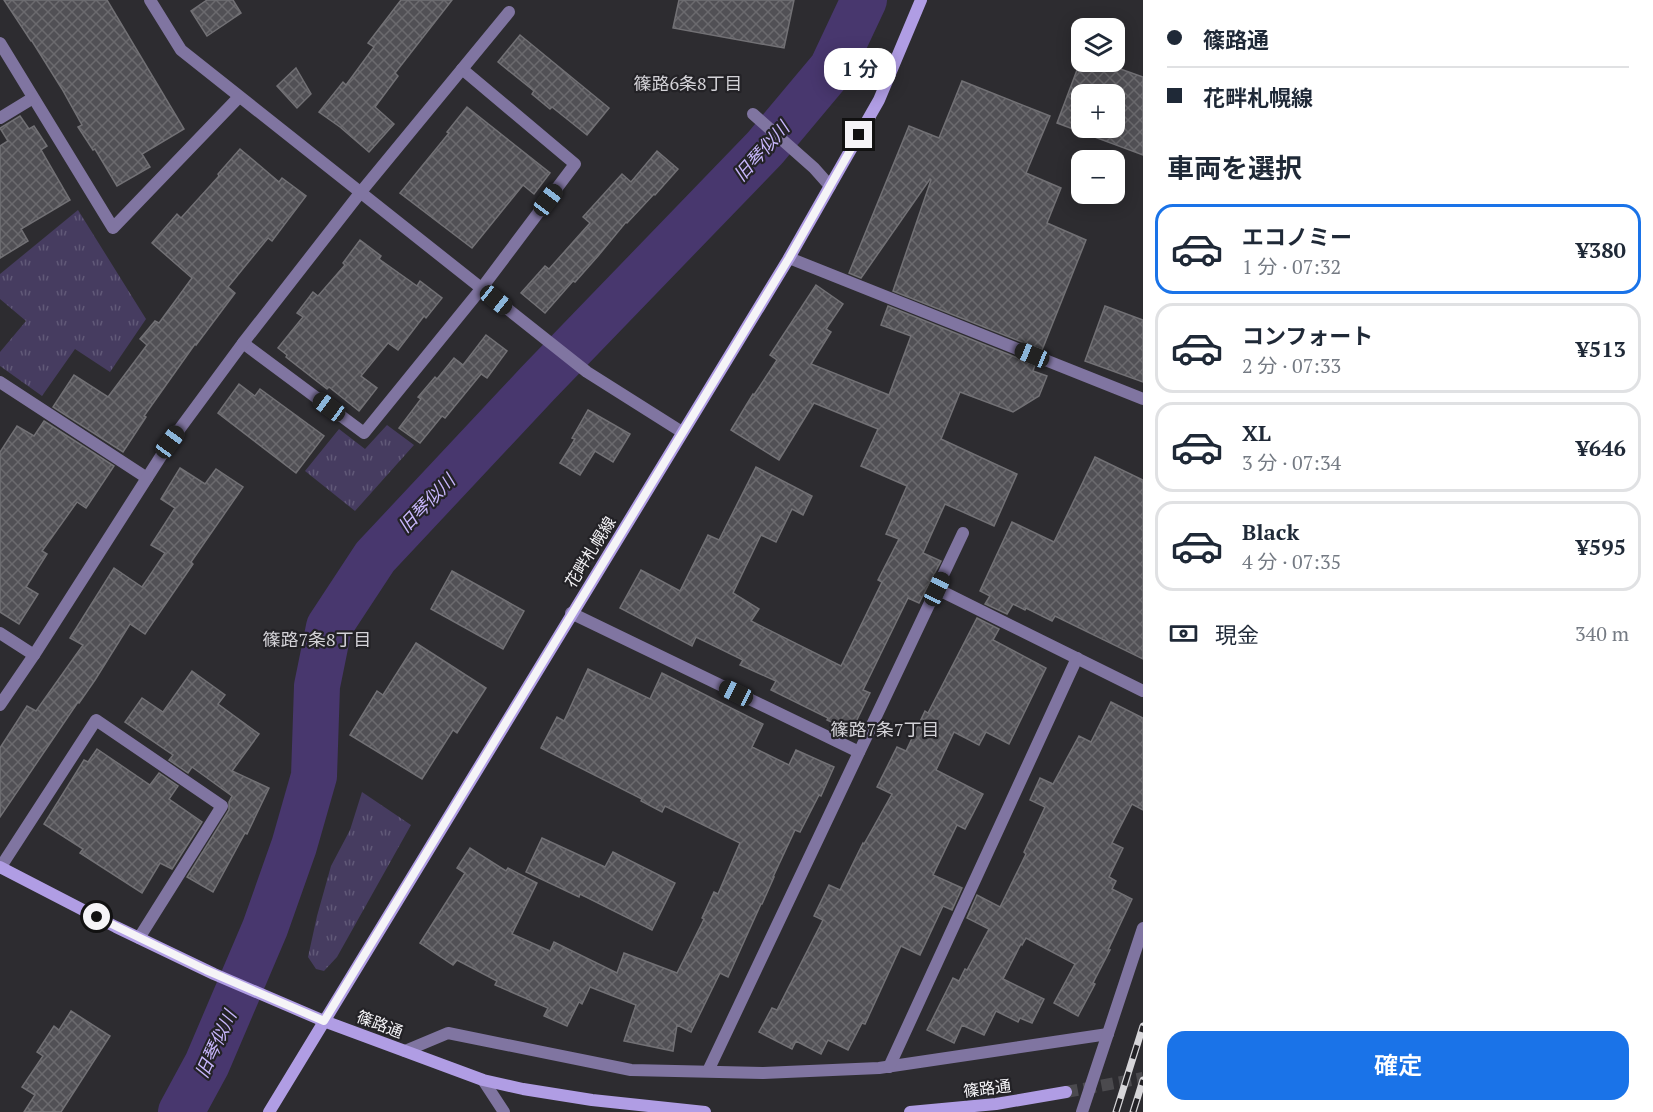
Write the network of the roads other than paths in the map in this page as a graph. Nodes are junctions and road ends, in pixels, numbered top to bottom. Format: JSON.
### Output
{"nodes":[{"id":1,"x":150,"y":0,"type":"edge"},
{"id":2,"x":921,"y":0,"type":"edge"},
{"id":3,"x":509,"y":12,"type":"dead end"},
{"id":4,"x":0,"y":43,"type":"edge"},
{"id":5,"x":462,"y":69,"type":"junction"},
{"id":6,"x":239,"y":97,"type":"junction"},
{"id":7,"x":33,"y":98,"type":"junction"},
{"id":8,"x":753,"y":114,"type":"dead end"},
{"id":9,"x":0,"y":118,"type":"edge"},
{"id":10,"x":830,"y":186,"type":"junction"},
{"id":11,"x":360,"y":193,"type":"junction"},
{"id":12,"x":789,"y":258,"type":"junction"},
{"id":13,"x":481,"y":289,"type":"junction"},
{"id":14,"x":243,"y":343,"type":"junction"},
{"id":15,"x":0,"y":382,"type":"edge"},
{"id":16,"x":1143,"y":399,"type":"edge"},
{"id":17,"x":682,"y":432,"type":"junction"},
{"id":18,"x":147,"y":478,"type":"junction"},
{"id":19,"x":963,"y":533,"type":"dead end"},
{"id":20,"x":937,"y":589,"type":"junction"},
{"id":21,"x":572,"y":613,"type":"junction"},
{"id":22,"x":0,"y":633,"type":"edge"},
{"id":23,"x":34,"y":655,"type":"junction"},
{"id":24,"x":1077,"y":658,"type":"junction"},
{"id":25,"x":1143,"y":691,"type":"edge"},
{"id":26,"x":0,"y":705,"type":"edge"},
{"id":27,"x":859,"y":752,"type":"junction"},
{"id":28,"x":0,"y":867,"type":"edge"},
{"id":29,"x":1143,"y":928,"type":"edge"},
{"id":30,"x":140,"y":938,"type":"junction"},
{"id":31,"x":324,"y":1021,"type":"junction"},
{"id":32,"x":1108,"y":1034,"type":"junction"},
{"id":33,"x":405,"y":1051,"type":"junction"},
{"id":34,"x":889,"y":1067,"type":"junction"},
{"id":35,"x":708,"y":1071,"type":"junction"},
{"id":36,"x":483,"y":1080,"type":"junction"},
{"id":37,"x":1066,"y":1092,"type":"tunnel mouth"},
{"id":38,"x":269,"y":1112,"type":"edge"},
{"id":39,"x":504,"y":1112,"type":"edge"},
{"id":40,"x":705,"y":1112,"type":"edge"},
{"id":41,"x":910,"y":1112,"type":"edge"},
{"id":42,"x":1082,"y":1112,"type":"edge"}],
"edges":[{"from":1,"to":6,"type":"street"},
{"from":2,"to":10,"type":"main road","name":"花畔札幌線"},
{"from":3,"to":5,"type":"street"},
{"from":4,"to":7,"type":"street"},
{"from":5,"to":11,"type":"street"},
{"from":5,"to":13,"type":"street"},
{"from":6,"to":7,"type":"street"},
{"from":6,"to":11,"type":"street"},
{"from":7,"to":9,"type":"street"},
{"from":8,"to":10,"type":"street"},
{"from":10,"to":12,"type":"main road","name":"花畔札幌線"},
{"from":11,"to":13,"type":"street"},
{"from":11,"to":14,"type":"street"},
{"from":12,"to":16,"type":"street"},
{"from":12,"to":17,"type":"main road","name":"花畔札幌線"},
{"from":13,"to":14,"type":"street"},
{"from":13,"to":17,"type":"street"},
{"from":14,"to":18,"type":"street"},
{"from":15,"to":18,"type":"street"},
{"from":17,"to":21,"type":"main road","name":"花畔札幌線"},
{"from":18,"to":23,"type":"street"},
{"from":19,"to":20,"type":"street"},
{"from":20,"to":24,"type":"street"},
{"from":20,"to":27,"type":"street"},
{"from":21,"to":27,"type":"street"},
{"from":21,"to":31,"type":"main road","name":"花畔札幌線"},
{"from":22,"to":23,"type":"street"},
{"from":23,"to":26,"type":"street"},
{"from":24,"to":25,"type":"street"},
{"from":24,"to":34,"type":"street"},
{"from":27,"to":35,"type":"street"},
{"from":28,"to":30,"type":"main road","name":"篠路通"},
{"from":28,"to":30,"type":"street"},
{"from":29,"to":32,"type":"street"},
{"from":30,"to":31,"type":"main road","name":"篠路通"},
{"from":31,"to":33,"type":"main road","name":"篠路通"},
{"from":31,"to":38,"type":"main road","name":"花畔札幌線"},
{"from":32,"to":34,"type":"street"},
{"from":32,"to":42,"type":"street"},
{"from":33,"to":35,"type":"street"},
{"from":33,"to":36,"type":"main road","name":"篠路通"},
{"from":34,"to":35,"type":"street"},
{"from":36,"to":39,"type":"street"},
{"from":36,"to":40,"type":"main road","name":"篠路通"},
{"from":37,"to":41,"type":"main road","name":"篠路通"}]}
